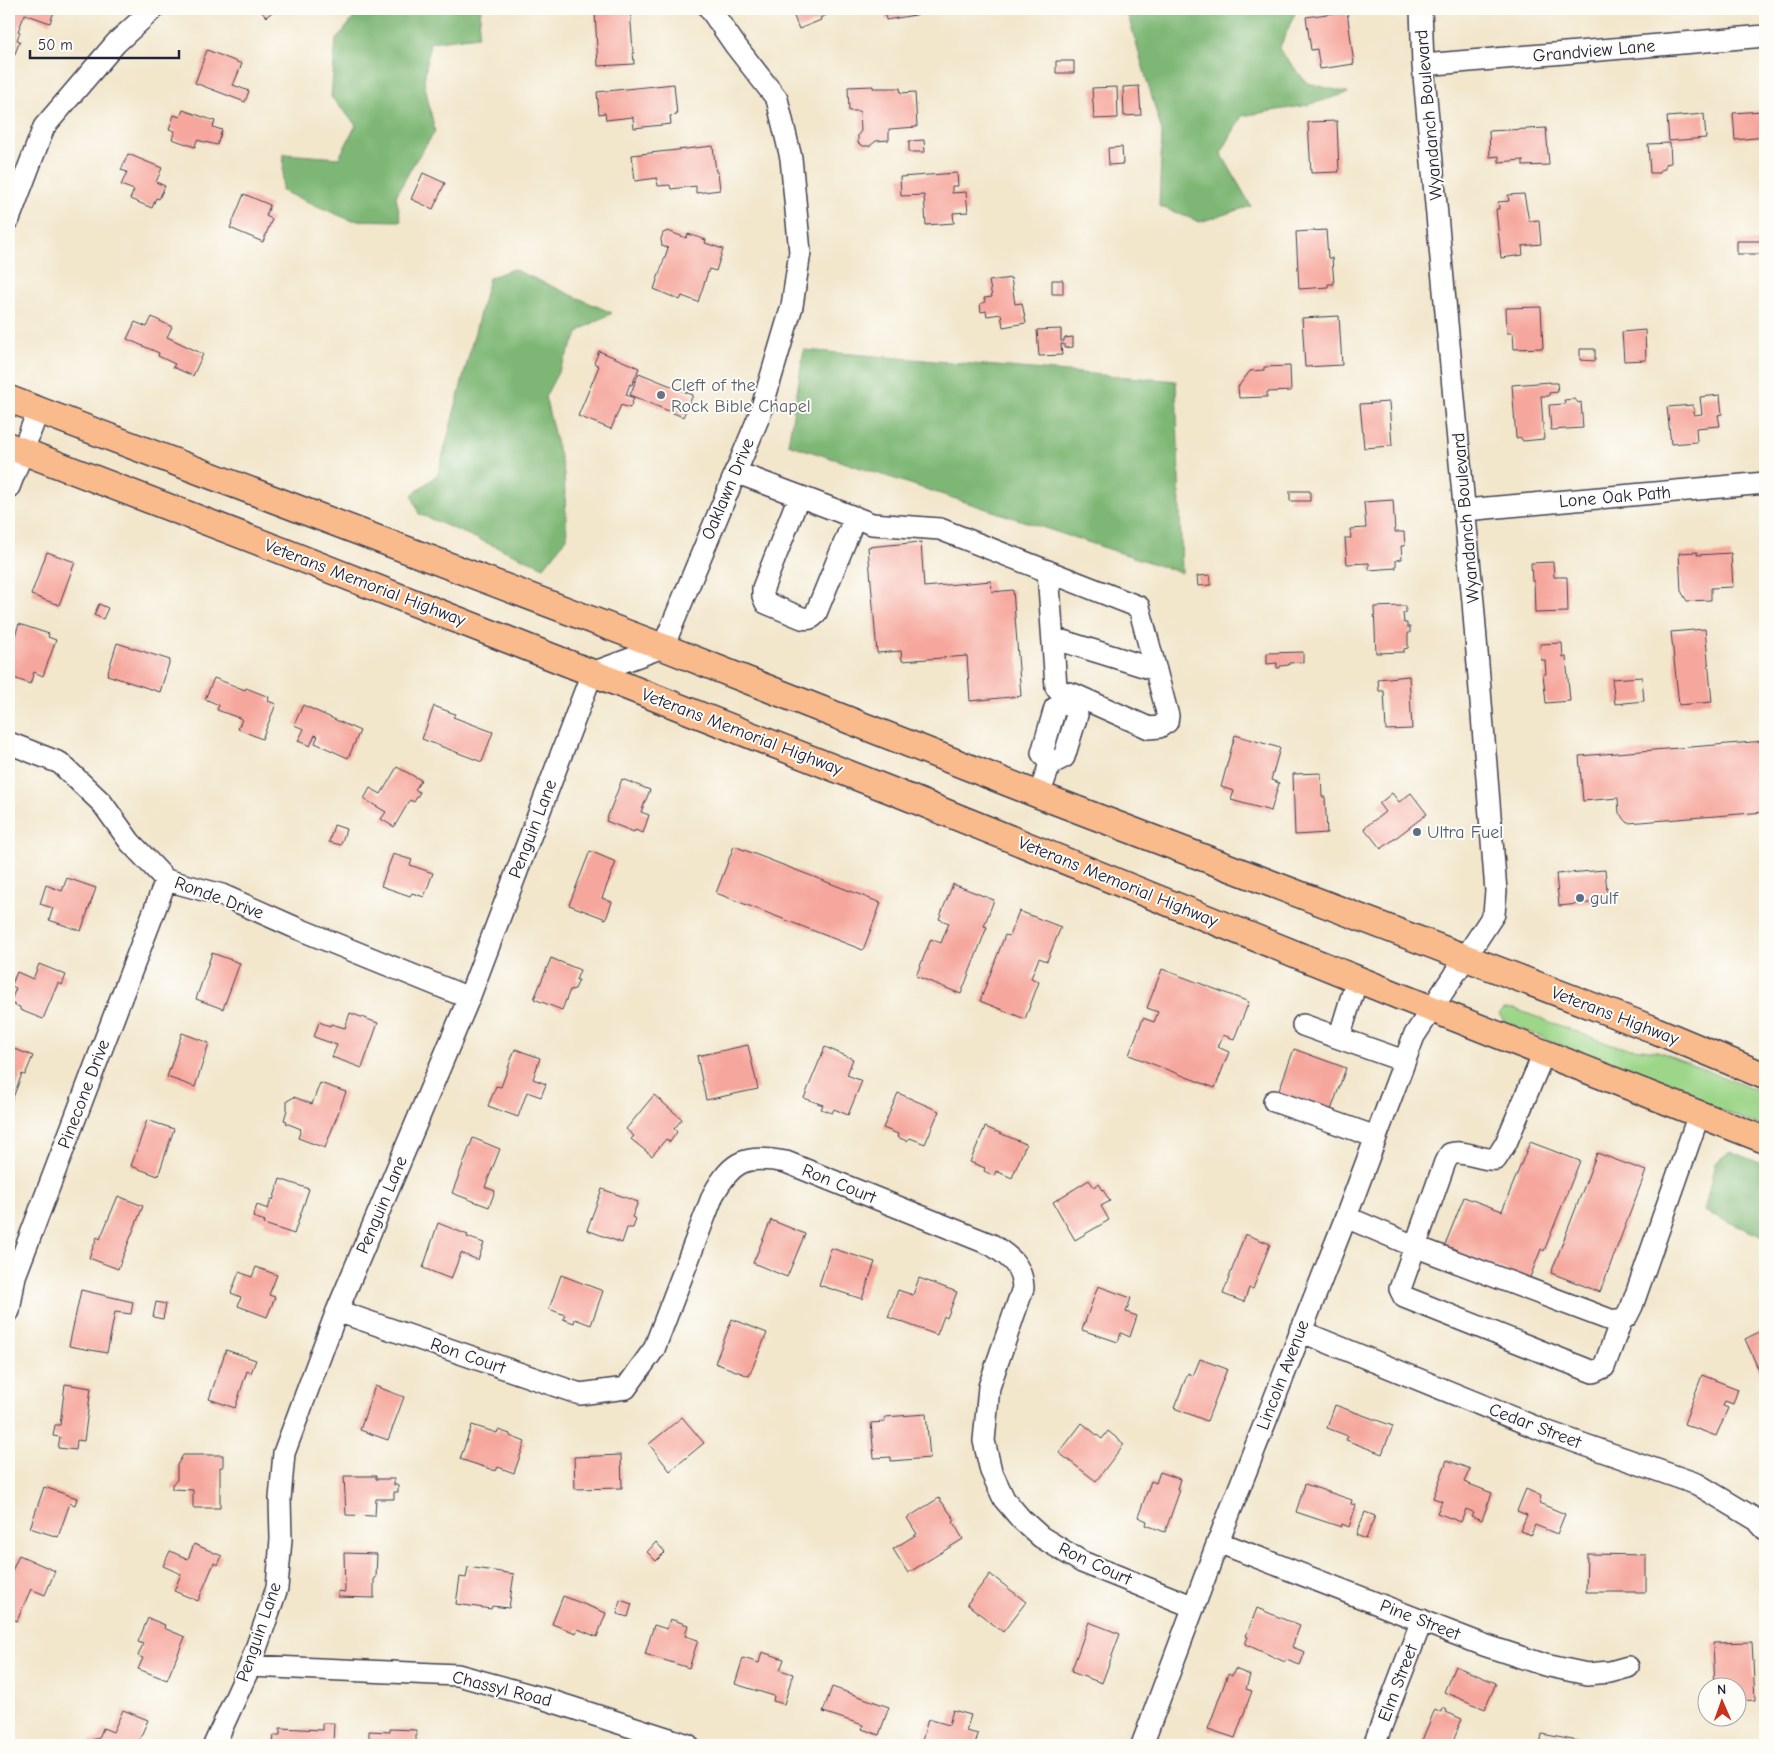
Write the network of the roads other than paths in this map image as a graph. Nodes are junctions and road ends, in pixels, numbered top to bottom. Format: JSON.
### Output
{"nodes":[{"id":1,"x":153,"y":9,"type":"edge"},
{"id":2,"x":710,"y":9,"type":"edge"},
{"id":3,"x":1421,"y":9,"type":"edge"},
{"id":4,"x":1765,"y":36,"type":"edge"},
{"id":5,"x":1423,"y":65,"type":"junction"},
{"id":6,"x":9,"y":219,"type":"edge"},
{"id":7,"x":9,"y":399,"type":"edge"},
{"id":8,"x":38,"y":411,"type":"junction"},
{"id":9,"x":16,"y":448,"type":"edge"},
{"id":10,"x":735,"y":472,"type":"junction"},
{"id":11,"x":1765,"y":483,"type":"edge"},
{"id":12,"x":9,"y":487,"type":"edge"},
{"id":13,"x":799,"y":496,"type":"junction"},
{"id":14,"x":1465,"y":510,"type":"junction"},
{"id":15,"x":855,"y":517,"type":"junction"},
{"id":16,"x":1048,"y":571,"type":"junction"},
{"id":17,"x":1053,"y":638,"type":"junction"},
{"id":18,"x":663,"y":647,"type":"junction"},
{"id":19,"x":1156,"y":670,"type":"junction"},
{"id":20,"x":592,"y":673,"type":"junction"},
{"id":21,"x":1072,"y":698,"type":"junction"},
{"id":22,"x":9,"y":743,"type":"edge"},
{"id":23,"x":1039,"y":795,"type":"junction"},
{"id":24,"x":166,"y":880,"type":"junction"},
{"id":25,"x":1466,"y":957,"type":"junction"},
{"id":26,"x":1357,"y":979,"type":"junction"},
{"id":27,"x":468,"y":998,"type":"junction"},
{"id":28,"x":1431,"y":1009,"type":"junction"},
{"id":29,"x":1303,"y":1025,"type":"dead end"},
{"id":30,"x":1339,"y":1038,"type":"junction"},
{"id":31,"x":1544,"y":1053,"type":"junction"},
{"id":32,"x":1404,"y":1061,"type":"junction"},
{"id":33,"x":1765,"y":1076,"type":"edge"},
{"id":34,"x":1274,"y":1101,"type":"dead end"},
{"id":35,"x":1699,"y":1114,"type":"junction"},
{"id":36,"x":1376,"y":1137,"type":"junction"},
{"id":37,"x":1765,"y":1140,"type":"edge"},
{"id":38,"x":1346,"y":1217,"type":"junction"},
{"id":39,"x":1414,"y":1246,"type":"junction"},
{"id":40,"x":9,"y":1310,"type":"edge"},
{"id":41,"x":337,"y":1311,"type":"junction"},
{"id":42,"x":1620,"y":1321,"type":"junction"},
{"id":43,"x":1300,"y":1331,"type":"junction"},
{"id":44,"x":1762,"y":1519,"type":"edge"},
{"id":45,"x":1218,"y":1542,"type":"junction"},
{"id":46,"x":1194,"y":1607,"type":"junction"},
{"id":47,"x":1422,"y":1620,"type":"junction"},
{"id":48,"x":250,"y":1666,"type":"junction"},
{"id":49,"x":1628,"y":1667,"type":"dead end"},
{"id":50,"x":214,"y":1745,"type":"edge"},
{"id":51,"x":688,"y":1745,"type":"edge"},
{"id":52,"x":1142,"y":1745,"type":"edge"},
{"id":53,"x":1374,"y":1745,"type":"edge"}],
"edges":[{"from":1,"to":6,"type":"street"},
{"from":2,"to":10,"type":"street","name":"Oaklawn Drive"},
{"from":3,"to":5,"type":"street","name":"Wyandanch Boulevard"},
{"from":4,"to":5,"type":"street","name":"Grandview Lane"},
{"from":5,"to":14,"type":"street","name":"Wyandanch Boulevard"},
{"from":7,"to":8,"type":"main road"},
{"from":8,"to":9,"type":"street"},
{"from":8,"to":18,"type":"main road"},
{"from":9,"to":12,"type":"street"},
{"from":9,"to":20,"type":"main road","name":"Veterans Memorial Highway"},
{"from":10,"to":13,"type":"street"},
{"from":10,"to":18,"type":"street","name":"Oaklawn Drive"},
{"from":11,"to":14,"type":"street","name":"Lone Oak Path"},
{"from":13,"to":15,"type":"street"},
{"from":13,"to":15,"type":"street"},
{"from":14,"to":25,"type":"street","name":"Wyandanch Boulevard"},
{"from":15,"to":16,"type":"street"},
{"from":16,"to":17,"type":"street"},
{"from":16,"to":19,"type":"street"},
{"from":17,"to":19,"type":"street"},
{"from":17,"to":21,"type":"street"},
{"from":18,"to":20,"type":"street"},
{"from":18,"to":23,"type":"main road"},
{"from":19,"to":21,"type":"street"},
{"from":20,"to":26,"type":"main road","name":"Veterans Memorial Highway"},
{"from":20,"to":27,"type":"street","name":"Penguin Lane"},
{"from":21,"to":23,"type":"street"},
{"from":22,"to":24,"type":"street","name":"Ronde Drive"},
{"from":23,"to":25,"type":"main road"},
{"from":24,"to":27,"type":"street","name":"Ronde Drive"},
{"from":24,"to":40,"type":"street","name":"Pinecone Drive"},
{"from":25,"to":28,"type":"street","name":"Wyandanch Boulevard"},
{"from":25,"to":33,"type":"main road","name":"Veterans Highway"},
{"from":26,"to":28,"type":"main road","name":"Veterans Memorial Highway"},
{"from":26,"to":30,"type":"street"},
{"from":27,"to":41,"type":"street","name":"Penguin Lane"},
{"from":28,"to":31,"type":"main road","name":"Veterans Memorial Highway"},
{"from":28,"to":32,"type":"street","name":"Lincoln Avenue"},
{"from":29,"to":30,"type":"street"},
{"from":30,"to":32,"type":"street"},
{"from":31,"to":35,"type":"main road"},
{"from":31,"to":39,"type":"street"},
{"from":32,"to":36,"type":"street","name":"Lincoln Avenue"},
{"from":34,"to":36,"type":"street"},
{"from":35,"to":37,"type":"main road"},
{"from":35,"to":42,"type":"street"},
{"from":36,"to":38,"type":"street","name":"Lincoln Avenue"},
{"from":38,"to":39,"type":"street"},
{"from":38,"to":43,"type":"street","name":"Lincoln Avenue"},
{"from":39,"to":42,"type":"street"},
{"from":39,"to":42,"type":"street"},
{"from":41,"to":46,"type":"street","name":"Ron Court"},
{"from":41,"to":48,"type":"street","name":"Penguin Lane"},
{"from":43,"to":44,"type":"street","name":"Cedar Street"},
{"from":43,"to":45,"type":"street","name":"Lincoln Avenue"},
{"from":45,"to":46,"type":"street","name":"Lincoln Avenue"},
{"from":45,"to":47,"type":"street","name":"Pine Street"},
{"from":46,"to":52,"type":"street","name":"Lincoln Avenue"},
{"from":47,"to":49,"type":"street","name":"Pine Street"},
{"from":47,"to":53,"type":"street","name":"Elm Street"},
{"from":48,"to":50,"type":"street","name":"Penguin Lane"},
{"from":48,"to":51,"type":"street","name":"Chassyl Road"}]}
